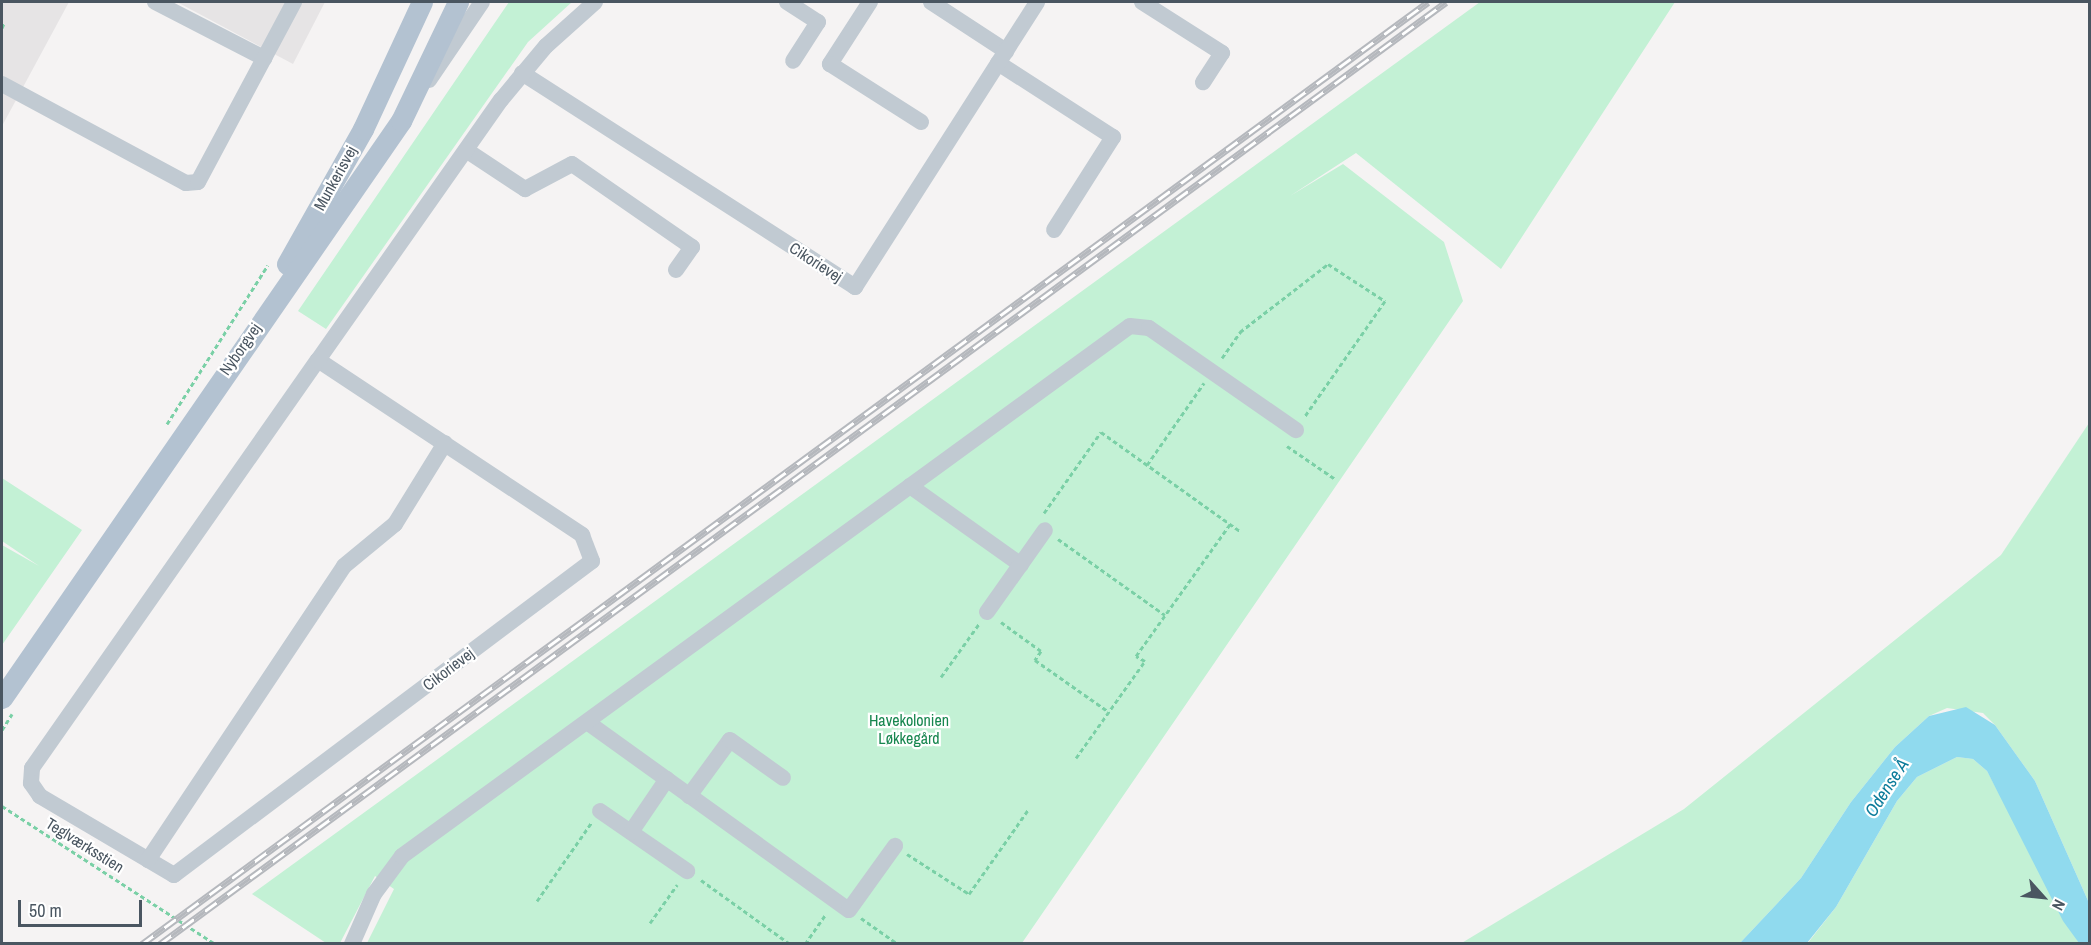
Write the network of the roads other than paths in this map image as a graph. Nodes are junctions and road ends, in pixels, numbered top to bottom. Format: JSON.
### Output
{"nodes":[{"id":1,"x":154,"y":2,"type":"edge"},
{"id":2,"x":294,"y":2,"type":"edge"},
{"id":3,"x":422,"y":2,"type":"edge"},
{"id":4,"x":458,"y":2,"type":"edge"},
{"id":5,"x":482,"y":2,"type":"edge"},
{"id":6,"x":595,"y":2,"type":"edge"},
{"id":7,"x":787,"y":2,"type":"edge"},
{"id":8,"x":870,"y":2,"type":"edge"},
{"id":9,"x":931,"y":2,"type":"edge"},
{"id":10,"x":1037,"y":2,"type":"edge"},
{"id":11,"x":1142,"y":2,"type":"edge"},
{"id":12,"x":1002,"y":57,"type":"junction"},
{"id":13,"x":264,"y":58,"type":"junction"},
{"id":14,"x":793,"y":61,"type":"dead end"},
{"id":15,"x":522,"y":73,"type":"junction"},
{"id":16,"x":1203,"y":82,"type":"dead end"},
{"id":17,"x":2,"y":84,"type":"edge"},
{"id":18,"x":401,"y":121,"type":"junction"},
{"id":19,"x":921,"y":122,"type":"dead end"},
{"id":20,"x":466,"y":150,"type":"junction"},
{"id":21,"x":1054,"y":230,"type":"dead end"},
{"id":22,"x":676,"y":270,"type":"dead end"},
{"id":23,"x":238,"y":351,"type":"junction"},
{"id":24,"x":318,"y":360,"type":"junction"},
{"id":25,"x":1296,"y":430,"type":"road end"},
{"id":26,"x":445,"y":443,"type":"junction"},
{"id":27,"x":910,"y":486,"type":"junction"},
{"id":28,"x":1045,"y":530,"type":"road end"},
{"id":29,"x":1021,"y":565,"type":"junction"},
{"id":30,"x":987,"y":612,"type":"road end"},
{"id":31,"x":2,"y":698,"type":"edge"},
{"id":32,"x":587,"y":722,"type":"junction"},
{"id":33,"x":783,"y":778,"type":"dead end"},
{"id":34,"x":667,"y":779,"type":"junction"},
{"id":35,"x":690,"y":796,"type":"junction"},
{"id":36,"x":600,"y":811,"type":"road end"},
{"id":37,"x":631,"y":832,"type":"junction"},
{"id":38,"x":895,"y":846,"type":"road end"},
{"id":39,"x":148,"y":860,"type":"junction"},
{"id":40,"x":687,"y":871,"type":"road end"},
{"id":41,"x":352,"y":944,"type":"edge"}],
"edges":[{"from":1,"to":13,"type":"street"},
{"from":2,"to":13,"type":"street"},
{"from":3,"to":23,"type":"main road","name":"Munkerisvej"},
{"from":4,"to":18,"type":"main road"},
{"from":5,"to":18,"type":"street","name":"Nyborgvej"},
{"from":6,"to":15,"type":"street","name":"Cikorievej"},
{"from":7,"to":14,"type":"street"},
{"from":8,"to":19,"type":"street"},
{"from":9,"to":12,"type":"street"},
{"from":10,"to":12,"type":"street","name":"Cikorievej"},
{"from":11,"to":16,"type":"street"},
{"from":12,"to":15,"type":"street","name":"Cikorievej"},
{"from":12,"to":21,"type":"street"},
{"from":13,"to":17,"type":"street"},
{"from":15,"to":20,"type":"street","name":"Cikorievej"},
{"from":18,"to":23,"type":"main road","name":"Nyborgvej"},
{"from":20,"to":22,"type":"street"},
{"from":20,"to":24,"type":"street","name":"Cikorievej"},
{"from":23,"to":31,"type":"main road","name":"Nyborgvej"},
{"from":24,"to":26,"type":"street","name":"Cikorievej"},
{"from":24,"to":39,"type":"street","name":"Cikorievej"},
{"from":25,"to":27,"type":"street"},
{"from":26,"to":39,"type":"street"},
{"from":26,"to":39,"type":"street","name":"Cikorievej"},
{"from":27,"to":29,"type":"street"},
{"from":27,"to":32,"type":"street"},
{"from":28,"to":29,"type":"street"},
{"from":29,"to":30,"type":"street"},
{"from":32,"to":34,"type":"street"},
{"from":32,"to":41,"type":"street"},
{"from":33,"to":35,"type":"street"},
{"from":34,"to":35,"type":"street"},
{"from":34,"to":37,"type":"street"},
{"from":35,"to":38,"type":"street"},
{"from":36,"to":37,"type":"street"},
{"from":37,"to":40,"type":"street"}]}
